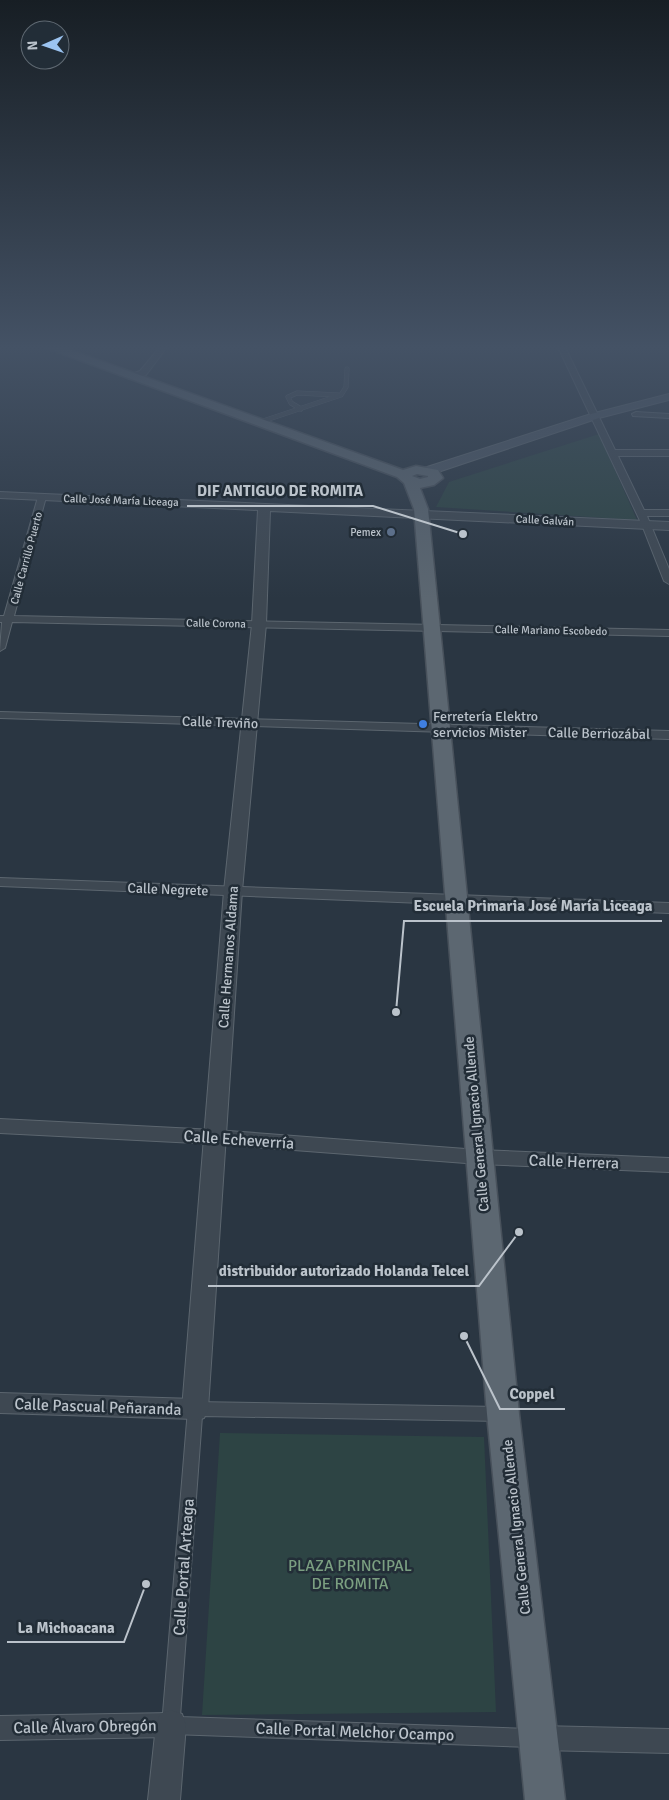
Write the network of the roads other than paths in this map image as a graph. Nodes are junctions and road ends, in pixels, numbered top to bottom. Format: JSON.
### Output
{"nodes":[{"id":1,"x":297,"y":431,"type":"edge"},
{"id":2,"x":571,"y":431,"type":"edge"},
{"id":3,"x":602,"y":431,"type":"edge"},
{"id":4,"x":613,"y":453,"type":"junction"},
{"id":5,"x":669,"y":453,"type":"edge"},
{"id":6,"x":422,"y":476,"type":"junction"},
{"id":7,"x":0,"y":495,"type":"edge"},
{"id":8,"x":42,"y":497,"type":"junction"},
{"id":9,"x":264,"y":506,"type":"junction"},
{"id":10,"x":421,"y":512,"type":"junction"},
{"id":11,"x":642,"y":513,"type":"junction"},
{"id":12,"x":669,"y":513,"type":"edge"},
{"id":13,"x":648,"y":524,"type":"junction"},
{"id":14,"x":669,"y":526,"type":"edge"},
{"id":15,"x":669,"y":581,"type":"edge"},
{"id":16,"x":4,"y":619,"type":"edge"},
{"id":17,"x":259,"y":624,"type":"junction"},
{"id":18,"x":432,"y":628,"type":"junction"},
{"id":19,"x":669,"y":633,"type":"edge"},
{"id":20,"x":0,"y":648,"type":"edge"},
{"id":21,"x":0,"y":715,"type":"edge"},
{"id":22,"x":248,"y":723,"type":"junction"},
{"id":23,"x":440,"y":729,"type":"junction"},
{"id":24,"x":669,"y":734,"type":"edge"},
{"id":25,"x":0,"y":882,"type":"edge"},
{"id":26,"x":233,"y":891,"type":"junction"},
{"id":27,"x":455,"y":899,"type":"junction"},
{"id":28,"x":669,"y":908,"type":"edge"},
{"id":29,"x":0,"y":1126,"type":"edge"},
{"id":30,"x":215,"y":1137,"type":"junction"},
{"id":31,"x":479,"y":1157,"type":"junction"},
{"id":32,"x":669,"y":1165,"type":"edge"},
{"id":33,"x":0,"y":1403,"type":"edge"},
{"id":34,"x":195,"y":1409,"type":"junction"},
{"id":35,"x":503,"y":1414,"type":"junction"},
{"id":36,"x":171,"y":1725,"type":"junction"},
{"id":37,"x":0,"y":1728,"type":"edge"},
{"id":38,"x":540,"y":1738,"type":"junction"},
{"id":39,"x":669,"y":1741,"type":"edge"},
{"id":40,"x":164,"y":1800,"type":"edge"},
{"id":41,"x":545,"y":1800,"type":"edge"}],
"edges":[{"from":1,"to":6,"type":"main road"},
{"from":2,"to":6,"type":"main road"},
{"from":3,"to":4,"type":"street"},
{"from":4,"to":5,"type":"street"},
{"from":4,"to":11,"type":"street"},
{"from":6,"to":10,"type":"main road","name":"Calle General Ignacio Allende"},
{"from":6,"to":10,"type":"main road"},
{"from":7,"to":8,"type":"street","name":"Calle José María Liceaga"},
{"from":8,"to":9,"type":"street","name":"Calle José María Liceaga"},
{"from":8,"to":16,"type":"street","name":"Calle Carrillo Puerto"},
{"from":9,"to":10,"type":"street","name":"Calle José María Liceaga"},
{"from":9,"to":17,"type":"street","name":"Calle Hermanos Aldama"},
{"from":10,"to":13,"type":"street","name":"Calle Galván"},
{"from":10,"to":18,"type":"main road","name":"Calle General Ignacio Allende"},
{"from":11,"to":12,"type":"street"},
{"from":11,"to":13,"type":"street"},
{"from":13,"to":14,"type":"street","name":"Calle Galván"},
{"from":13,"to":15,"type":"street"},
{"from":16,"to":17,"type":"street","name":"Calle Corona"},
{"from":16,"to":20,"type":"street","name":"Calle Carrillo Puerto"},
{"from":17,"to":18,"type":"street","name":"Calle Corona"},
{"from":17,"to":22,"type":"street","name":"Calle Hermanos Aldama"},
{"from":18,"to":19,"type":"street","name":"Calle Mariano Escobedo"},
{"from":18,"to":23,"type":"main road","name":"Calle General Ignacio Allende"},
{"from":21,"to":22,"type":"street","name":"Calle Treviño"},
{"from":22,"to":23,"type":"street","name":"Calle Treviño"},
{"from":22,"to":26,"type":"street","name":"Calle Hermanos Aldama"},
{"from":23,"to":24,"type":"street","name":"Calle Berriozábal"},
{"from":23,"to":27,"type":"main road","name":"Calle General Ignacio Allende"},
{"from":25,"to":26,"type":"street","name":"Calle Negrete"},
{"from":26,"to":27,"type":"street","name":"Calle Negrete"},
{"from":26,"to":30,"type":"street","name":"Calle Hermanos Aldama"},
{"from":27,"to":28,"type":"street","name":"Calle Negrete"},
{"from":27,"to":31,"type":"main road","name":"Calle General Ignacio Allende"},
{"from":29,"to":30,"type":"street","name":"Calle Echeverría"},
{"from":30,"to":31,"type":"street","name":"Calle Echeverría"},
{"from":30,"to":34,"type":"street","name":"Calle Hermanos Aldama"},
{"from":31,"to":32,"type":"street","name":"Calle Herrera"},
{"from":31,"to":35,"type":"main road","name":"Calle General Ignacio Allende"},
{"from":33,"to":34,"type":"street","name":"Calle Pascual Peñaranda"},
{"from":34,"to":35,"type":"street"},
{"from":34,"to":36,"type":"street","name":"Calle Portal Arteaga"},
{"from":35,"to":38,"type":"main road","name":"Calle General Ignacio Allende"},
{"from":36,"to":37,"type":"street","name":"Calle Álvaro Obregón"},
{"from":36,"to":38,"type":"street","name":"Calle Portal Melchor Ocampo"},
{"from":36,"to":40,"type":"street"},
{"from":38,"to":39,"type":"street"},
{"from":38,"to":41,"type":"main road","name":"Calle General Ignacio Allende"}]}
